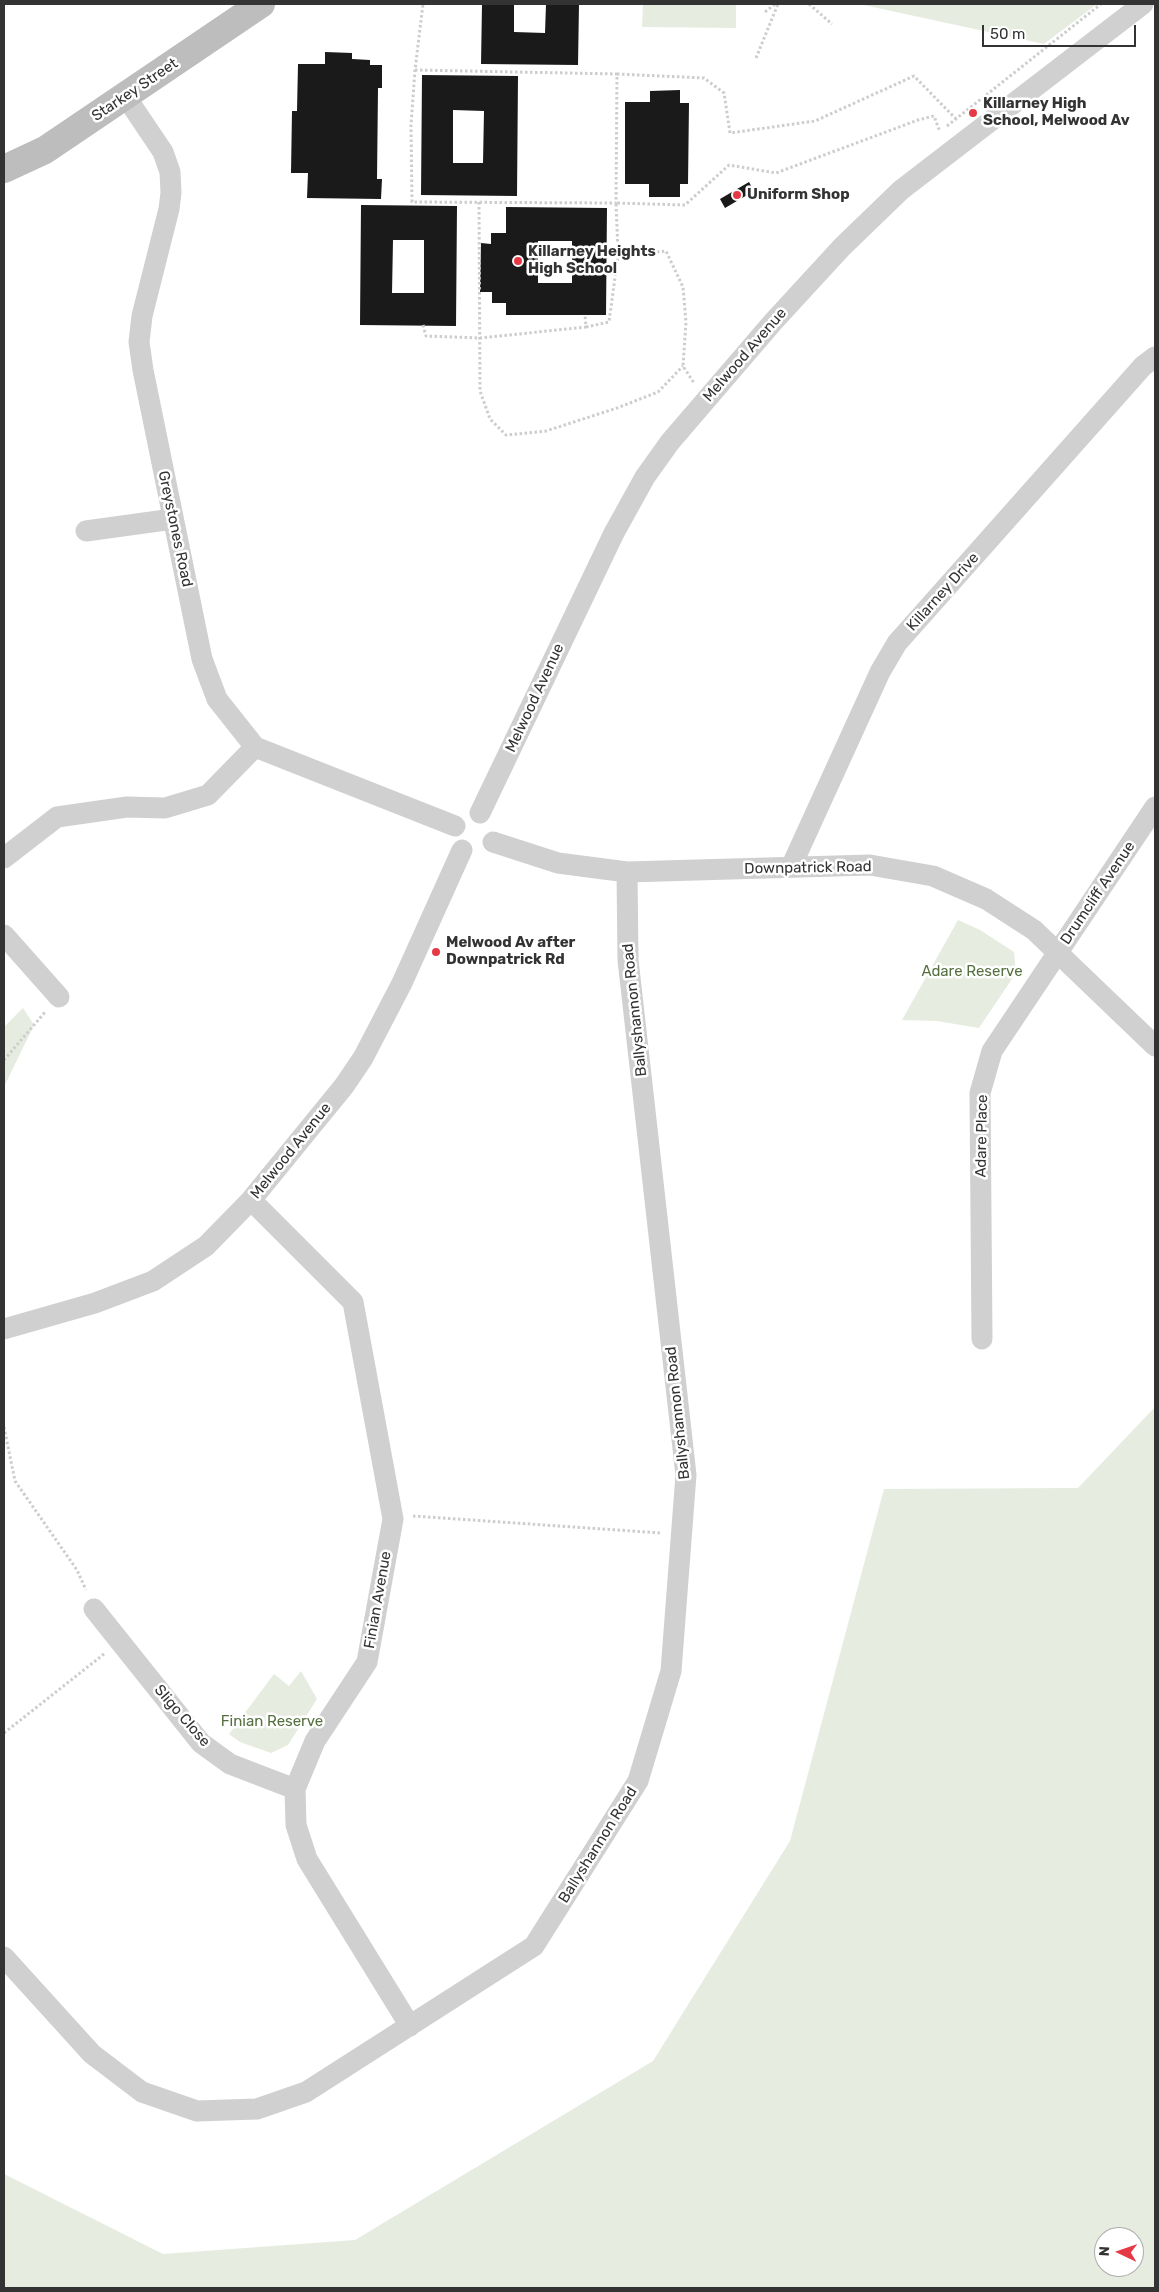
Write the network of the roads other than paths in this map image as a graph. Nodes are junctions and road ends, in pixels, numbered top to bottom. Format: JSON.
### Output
{"nodes":[{"id":1,"x":261,"y":4,"type":"edge"},
{"id":2,"x":1143,"y":4,"type":"edge"},
{"id":3,"x":126,"y":97,"type":"junction"},
{"id":4,"x":4,"y":169,"type":"edge"},
{"id":5,"x":1155,"y":357,"type":"edge"},
{"id":6,"x":173,"y":519,"type":"junction"},
{"id":7,"x":86,"y":531,"type":"dead end"},
{"id":8,"x":255,"y":747,"type":"junction"},
{"id":9,"x":1155,"y":808,"type":"edge"},
{"id":10,"x":480,"y":813,"type":"junction"},
{"id":11,"x":455,"y":826,"type":"junction"},
{"id":12,"x":493,"y":842,"type":"junction"},
{"id":13,"x":462,"y":850,"type":"junction"},
{"id":14,"x":4,"y":858,"type":"edge"},
{"id":15,"x":791,"y":867,"type":"junction"},
{"id":16,"x":627,"y":872,"type":"junction"},
{"id":17,"x":4,"y":934,"type":"edge"},
{"id":18,"x":1057,"y":953,"type":"junction"},
{"id":19,"x":59,"y":997,"type":"road end"},
{"id":20,"x":1155,"y":1046,"type":"edge"},
{"id":21,"x":252,"y":1200,"type":"junction"},
{"id":22,"x":4,"y":1329,"type":"edge"},
{"id":23,"x":982,"y":1339,"type":"dead end"},
{"id":24,"x":94,"y":1609,"type":"road end"},
{"id":25,"x":295,"y":1789,"type":"junction"},
{"id":26,"x":4,"y":1957,"type":"edge"},
{"id":27,"x":410,"y":2026,"type":"junction"}],
"edges":[{"from":1,"to":3,"type":"street","name":"Starkey Street"},
{"from":2,"to":10,"type":"street","name":"Melwood Avenue"},
{"from":3,"to":4,"type":"street","name":"Starkey Street"},
{"from":3,"to":6,"type":"street","name":"Greystones Road"},
{"from":5,"to":15,"type":"street","name":"Killarney Drive"},
{"from":6,"to":7,"type":"street"},
{"from":6,"to":8,"type":"street","name":"Greystones Road"},
{"from":8,"to":11,"type":"street","name":"Greystones Road"},
{"from":8,"to":14,"type":"street"},
{"from":9,"to":18,"type":"street","name":"Drumcliff Avenue"},
{"from":10,"to":11,"type":"street"},
{"from":10,"to":12,"type":"street"},
{"from":11,"to":13,"type":"street"},
{"from":12,"to":13,"type":"street"},
{"from":12,"to":16,"type":"street","name":"Downpatrick Road"},
{"from":13,"to":21,"type":"street","name":"Melwood Avenue"},
{"from":15,"to":16,"type":"street","name":"Downpatrick Road"},
{"from":15,"to":18,"type":"street","name":"Downpatrick Road"},
{"from":16,"to":27,"type":"street","name":"Ballyshannon Road"},
{"from":17,"to":19,"type":"street"},
{"from":18,"to":20,"type":"street","name":"Downpatrick Road"},
{"from":18,"to":23,"type":"street","name":"Adare Place"},
{"from":21,"to":22,"type":"street","name":"Melwood Avenue"},
{"from":21,"to":25,"type":"street","name":"Finian Avenue"},
{"from":24,"to":25,"type":"street","name":"Sligo Close"},
{"from":25,"to":27,"type":"street","name":"Finian Avenue"},
{"from":26,"to":27,"type":"street","name":"Ballyshannon Road"}]}
